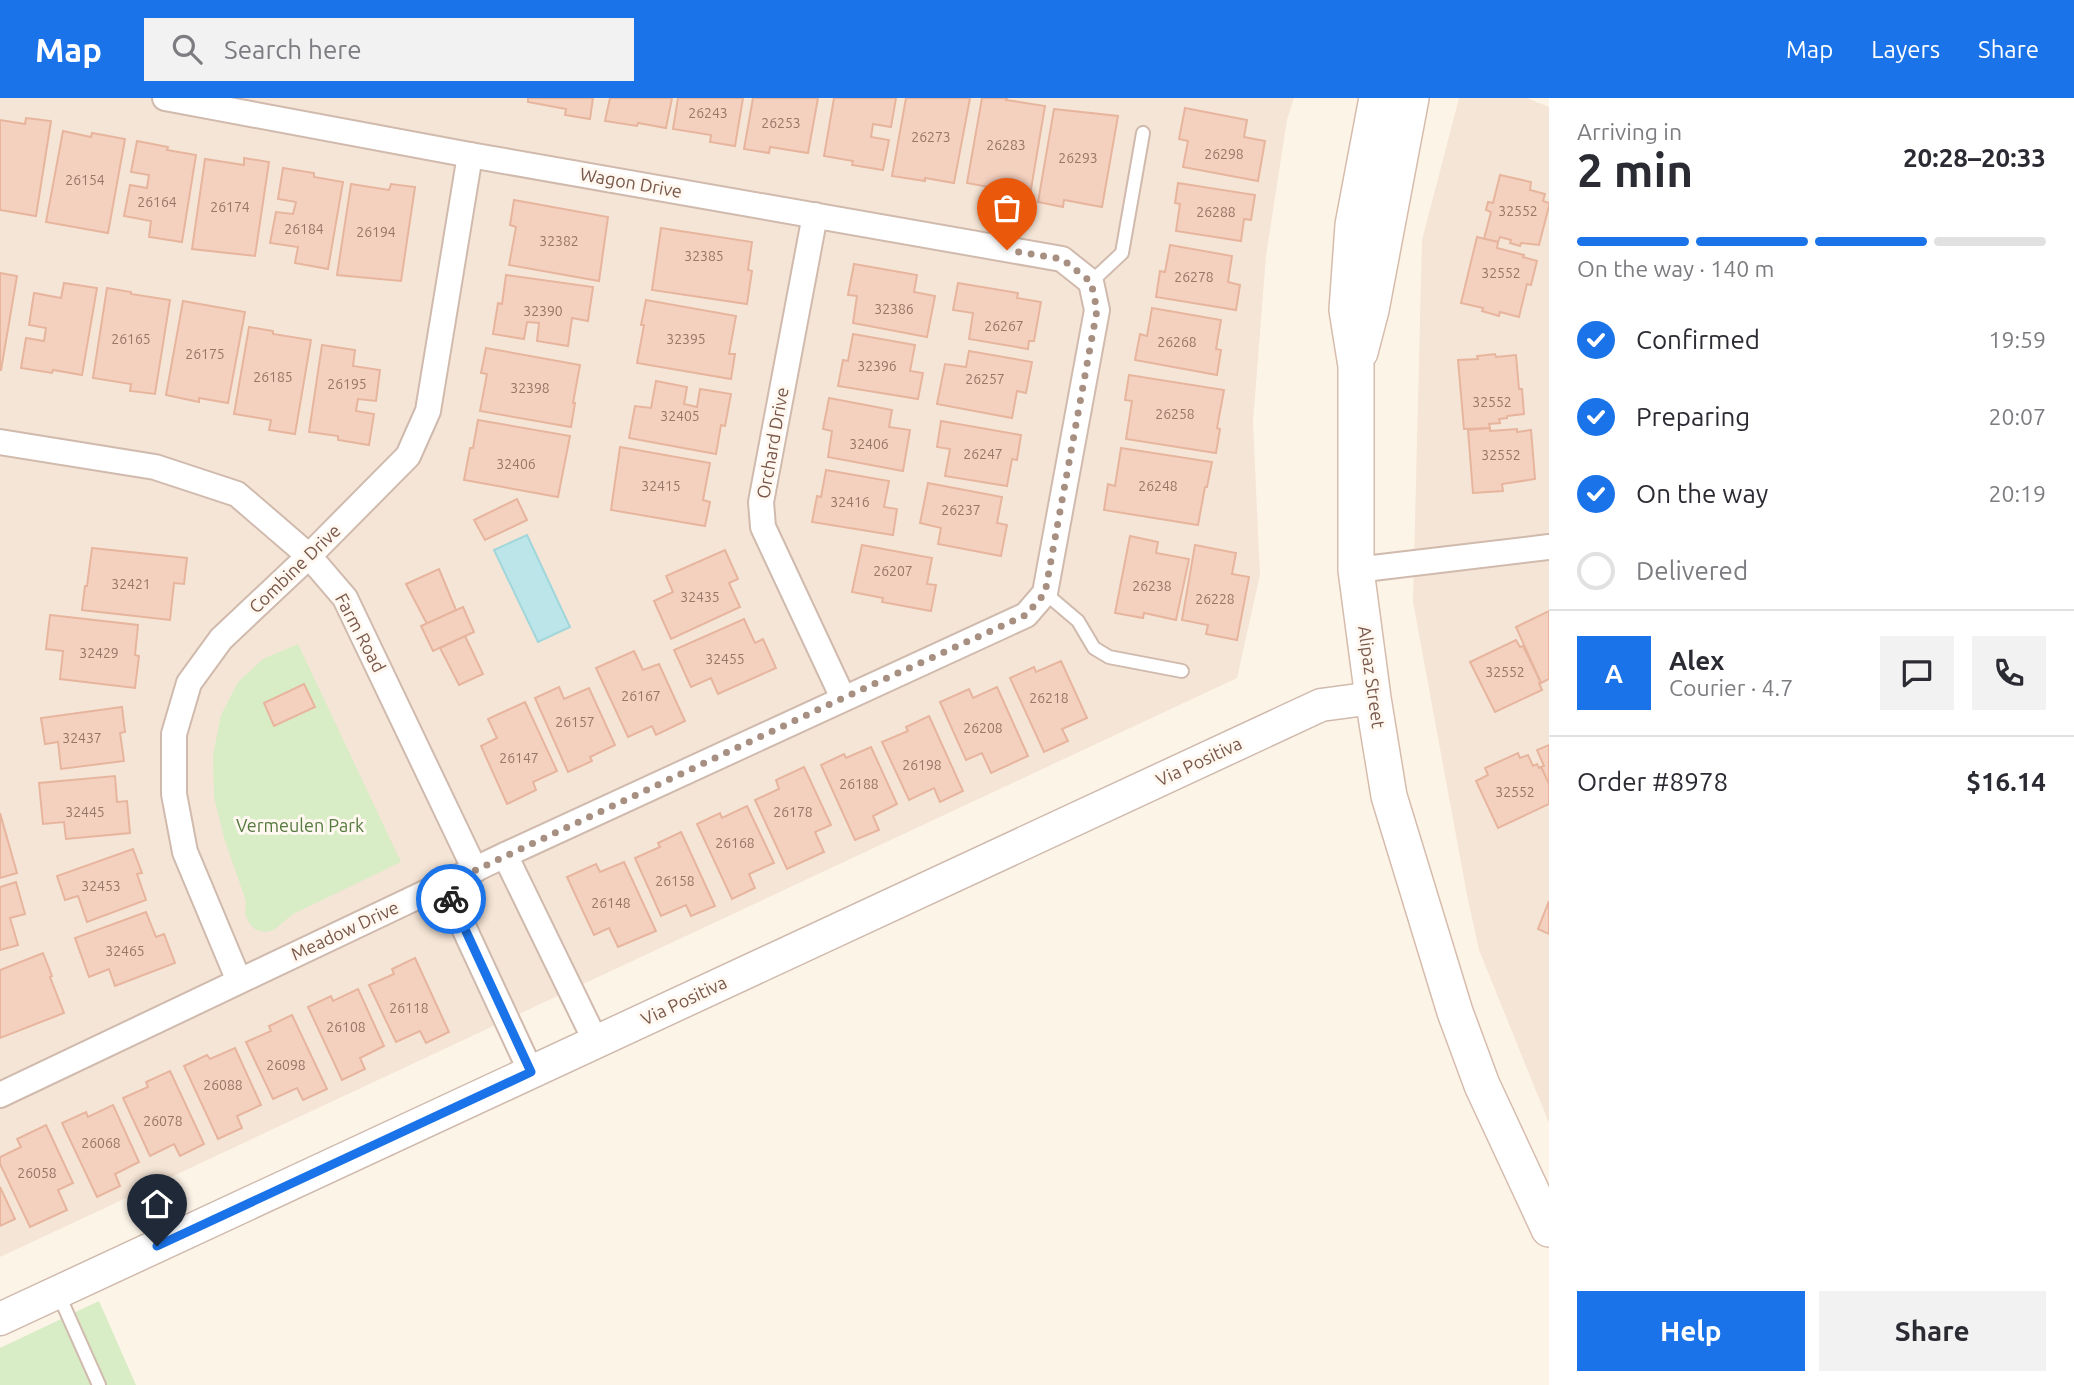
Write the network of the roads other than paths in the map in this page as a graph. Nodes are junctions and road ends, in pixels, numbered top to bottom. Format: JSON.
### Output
{"nodes":[{"id":1,"x":165,"y":98,"type":"edge"},
{"id":2,"x":1377,"y":98,"type":"edge"},
{"id":3,"x":1410,"y":98,"type":"edge"},
{"id":4,"x":1143,"y":133,"type":"dead end"},
{"id":5,"x":470,"y":155,"type":"junction"},
{"id":6,"x":815,"y":215,"type":"junction"},
{"id":7,"x":1091,"y":282,"type":"junction"},
{"id":8,"x":1356,"y":366,"type":"junction"},
{"id":9,"x":0,"y":442,"type":"edge"},
{"id":10,"x":1549,"y":547,"type":"edge"},
{"id":11,"x":309,"y":556,"type":"junction"},
{"id":12,"x":1356,"y":570,"type":"junction"},
{"id":13,"x":1045,"y":593,"type":"junction"},
{"id":14,"x":1182,"y":671,"type":"dead end"},
{"id":15,"x":843,"y":698,"type":"junction"},
{"id":16,"x":1374,"y":698,"type":"junction"},
{"id":17,"x":505,"y":855,"type":"junction"},
{"id":18,"x":475,"y":870,"type":"junction"},
{"id":19,"x":444,"y":885,"type":"junction"},
{"id":20,"x":239,"y":981,"type":"junction"},
{"id":21,"x":596,"y":1042,"type":"junction"},
{"id":22,"x":531,"y":1072,"type":"junction"},
{"id":23,"x":0,"y":1095,"type":"edge"},
{"id":24,"x":1548,"y":1222,"type":"edge"},
{"id":25,"x":57,"y":1293,"type":"junction"},
{"id":26,"x":0,"y":1319,"type":"edge"},
{"id":27,"x":99,"y":1385,"type":"edge"}],
"edges":[{"from":1,"to":5,"type":"street","name":"Wagon Drive"},
{"from":2,"to":8,"type":"main road","name":"Alipaz Street"},
{"from":3,"to":8,"type":"main road"},
{"from":4,"to":7,"type":"lane"},
{"from":5,"to":6,"type":"street","name":"Wagon Drive"},
{"from":5,"to":11,"type":"street","name":"Combine Drive"},
{"from":6,"to":7,"type":"street","name":"Wagon Drive"},
{"from":6,"to":15,"type":"street","name":"Orchard Drive"},
{"from":7,"to":13,"type":"street"},
{"from":8,"to":12,"type":"main road","name":"Alipaz Street"},
{"from":9,"to":11,"type":"street","name":"Farm Road"},
{"from":10,"to":12,"type":"street"},
{"from":11,"to":18,"type":"street","name":"Farm Road"},
{"from":11,"to":20,"type":"street","name":"Combine Drive"},
{"from":12,"to":16,"type":"main road","name":"Alipaz Street"},
{"from":13,"to":14,"type":"lane"},
{"from":13,"to":15,"type":"street","name":"Meadow Drive"},
{"from":15,"to":17,"type":"street","name":"Meadow Drive"},
{"from":16,"to":21,"type":"street","name":"Via Positiva"},
{"from":16,"to":24,"type":"main road","name":"Alipaz Street"},
{"from":17,"to":18,"type":"street","name":"Meadow Drive"},
{"from":17,"to":21,"type":"street"},
{"from":18,"to":19,"type":"street","name":"Meadow Drive"},
{"from":19,"to":20,"type":"street","name":"Meadow Drive"},
{"from":19,"to":22,"type":"street"},
{"from":20,"to":23,"type":"street","name":"Meadow Drive"},
{"from":21,"to":22,"type":"street","name":"Via Positiva"},
{"from":22,"to":25,"type":"street","name":"Via Positiva"},
{"from":25,"to":26,"type":"street","name":"Via Positiva"},
{"from":25,"to":27,"type":"lane"}]}
